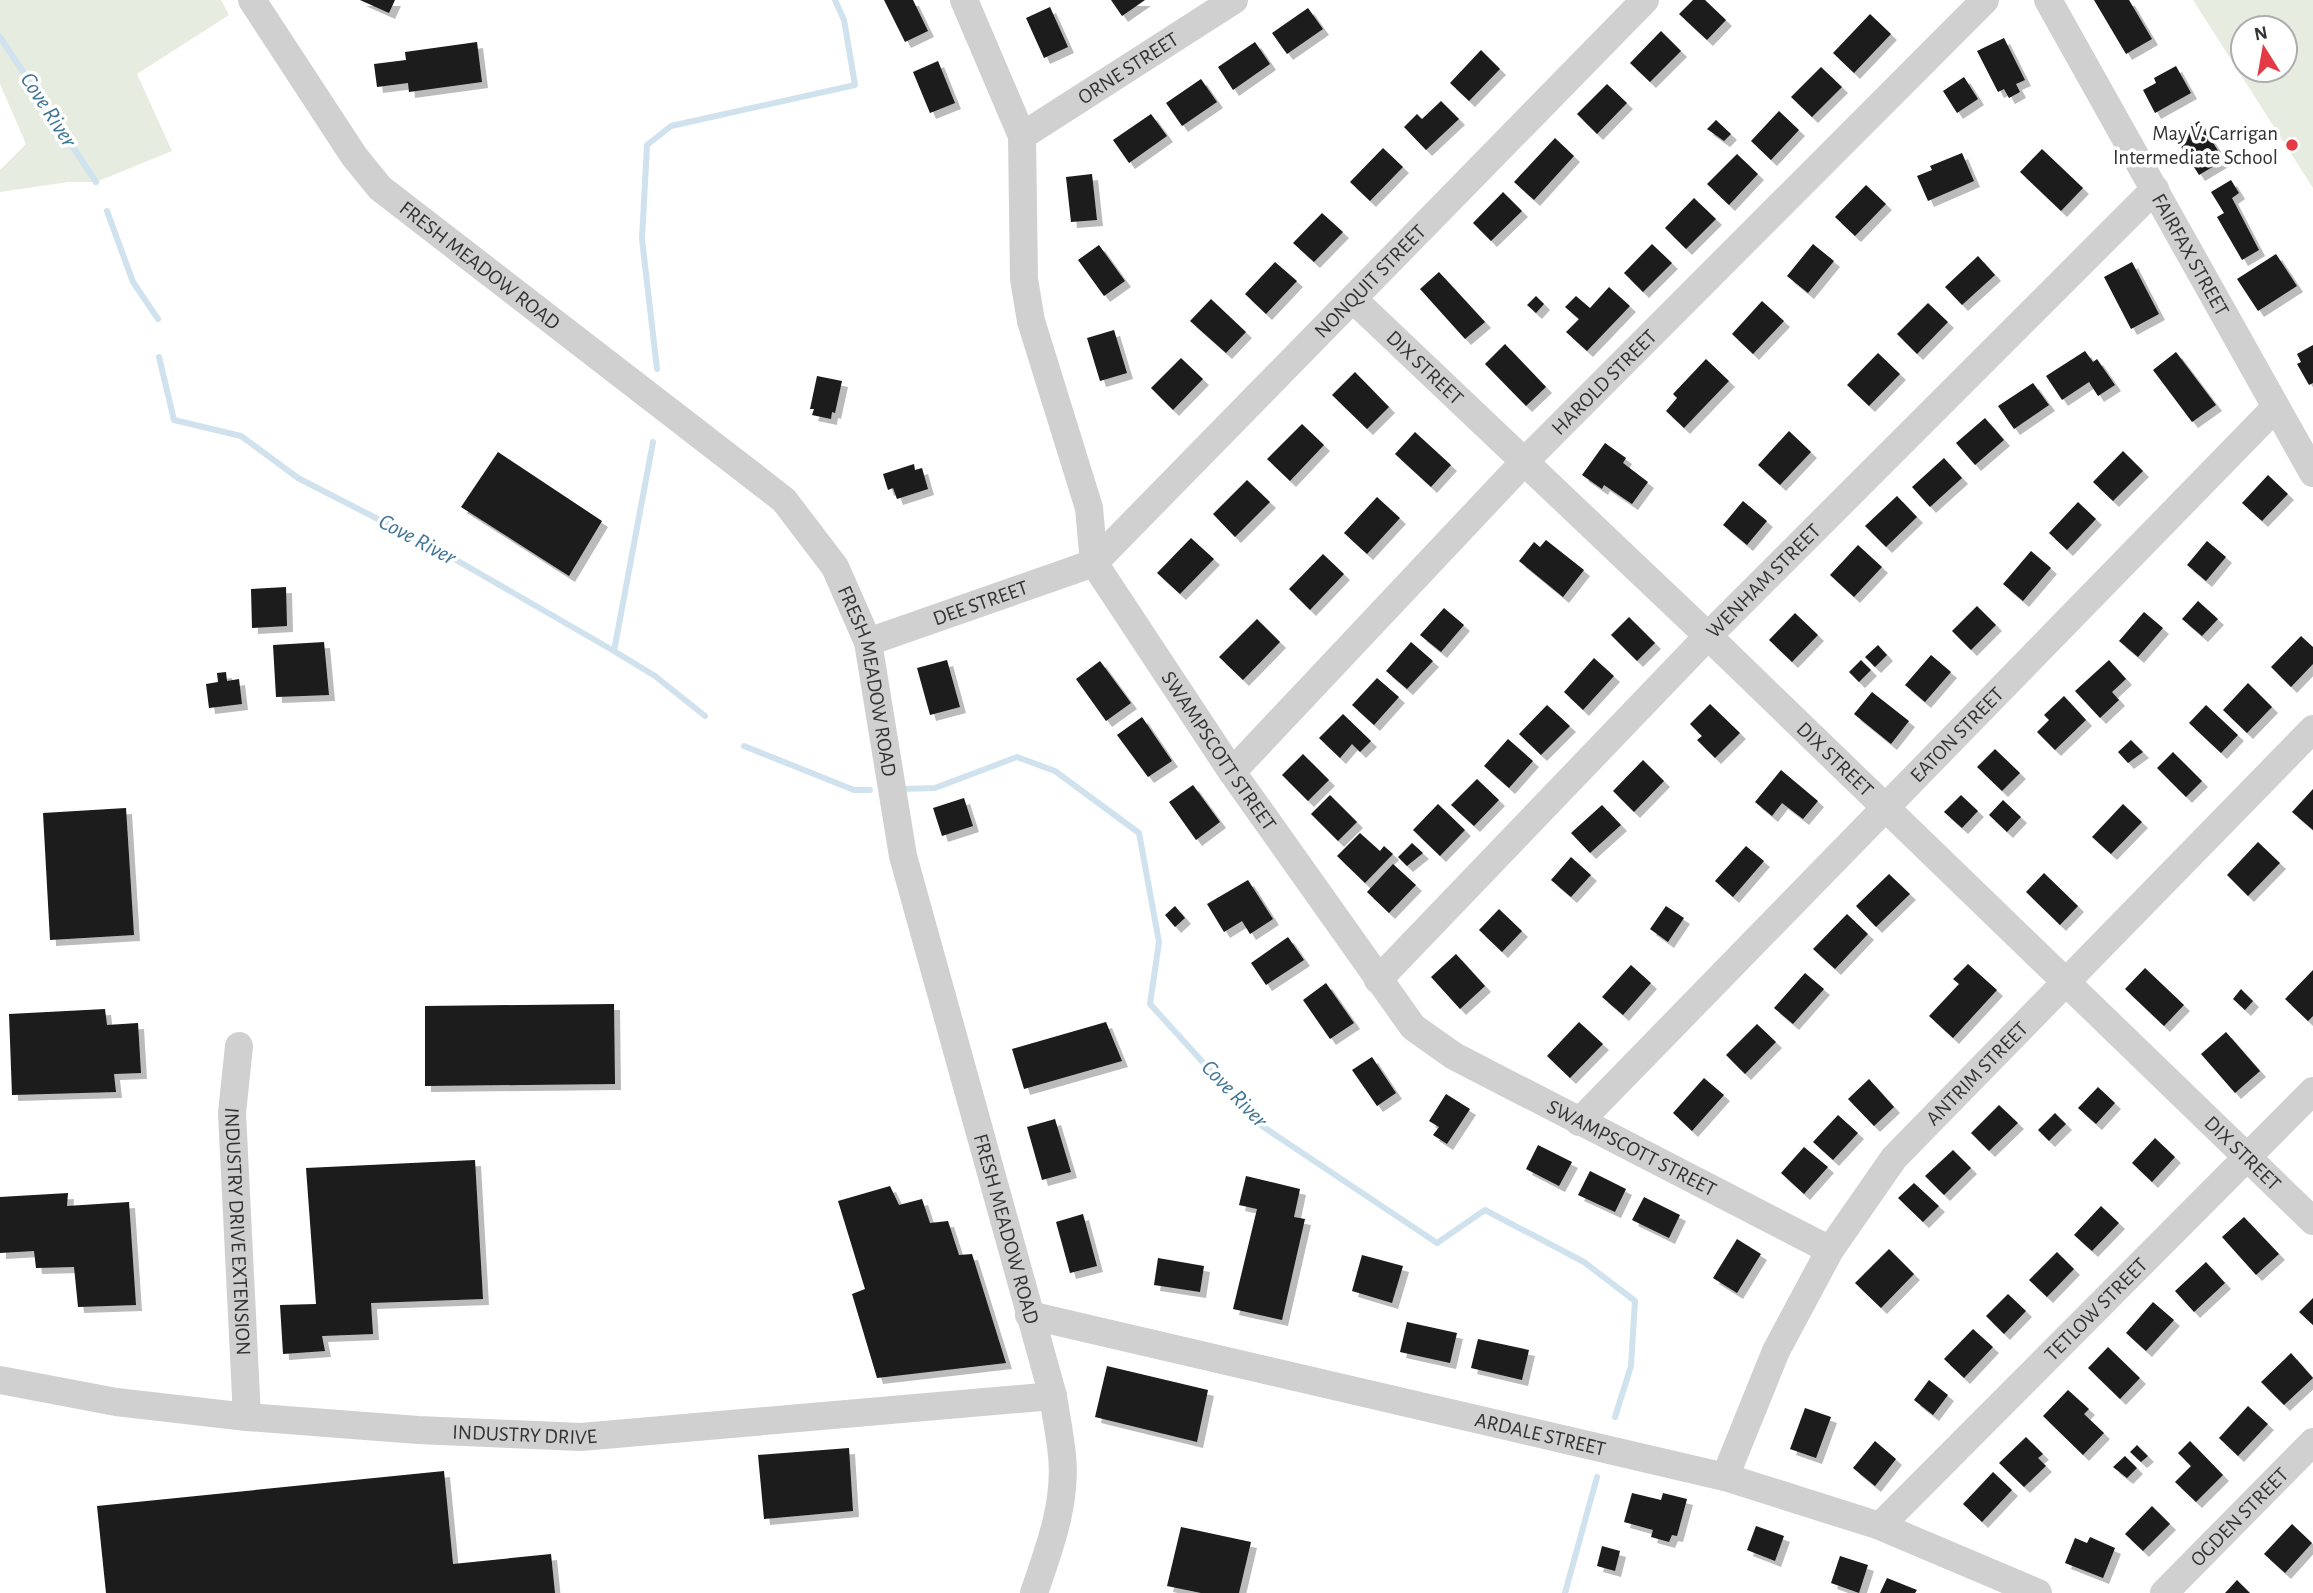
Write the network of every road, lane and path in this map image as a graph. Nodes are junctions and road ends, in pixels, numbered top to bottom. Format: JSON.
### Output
{"nodes":[{"id":1,"x":252,"y":0,"type":"edge"},
{"id":2,"x":964,"y":0,"type":"edge"},
{"id":3,"x":1234,"y":0,"type":"edge"},
{"id":4,"x":1644,"y":0,"type":"edge"},
{"id":5,"x":1985,"y":0,"type":"edge"},
{"id":6,"x":2048,"y":0,"type":"edge"},
{"id":7,"x":1022,"y":136,"type":"junction"},
{"id":8,"x":2155,"y":189,"type":"junction"},
{"id":9,"x":1354,"y":300,"type":"junction"},
{"id":10,"x":2276,"y":407,"type":"junction"},
{"id":11,"x":1523,"y":463,"type":"junction"},
{"id":12,"x":2313,"y":473,"type":"edge"},
{"id":13,"x":1094,"y":563,"type":"junction"},
{"id":14,"x":1708,"y":636,"type":"junction"},
{"id":15,"x":868,"y":642,"type":"junction"},
{"id":16,"x":2313,"y":729,"type":"edge"},
{"id":17,"x":1232,"y":772,"type":"junction"},
{"id":18,"x":1883,"y":807,"type":"junction"},
{"id":19,"x":1378,"y":980,"type":"junction"},
{"id":20,"x":2066,"y":983,"type":"junction"},
{"id":21,"x":239,"y":1046,"type":"dead end"},
{"id":22,"x":2313,"y":1091,"type":"edge"},
{"id":23,"x":1579,"y":1122,"type":"junction"},
{"id":24,"x":2249,"y":1158,"type":"junction"},
{"id":25,"x":2313,"y":1222,"type":"edge"},
{"id":26,"x":1830,"y":1250,"type":"junction"},
{"id":27,"x":1029,"y":1315,"type":"junction"},
{"id":28,"x":0,"y":1380,"type":"edge"},
{"id":29,"x":1052,"y":1396,"type":"junction"},
{"id":30,"x":247,"y":1417,"type":"junction"},
{"id":31,"x":2313,"y":1442,"type":"edge"},
{"id":32,"x":1725,"y":1477,"type":"junction"},
{"id":33,"x":1880,"y":1526,"type":"junction"},
{"id":34,"x":1034,"y":1593,"type":"edge"},
{"id":35,"x":2038,"y":1593,"type":"edge"},
{"id":36,"x":2164,"y":1593,"type":"edge"}],
"edges":[{"from":1,"to":15,"type":"street","name":"FRESH MEADOW ROAD"},
{"from":2,"to":7,"type":"street","name":"SWAMPSCOTT STREET"},
{"from":3,"to":7,"type":"street","name":"ORNE STREET"},
{"from":4,"to":9,"type":"street","name":"NONQUIT STREET"},
{"from":5,"to":11,"type":"street","name":"HAROLD STREET"},
{"from":6,"to":8,"type":"street","name":"FAIRFAX STREET"},
{"from":7,"to":13,"type":"street","name":"SWAMPSCOTT STREET"},
{"from":8,"to":10,"type":"street","name":"FAIRFAX STREET"},
{"from":8,"to":14,"type":"street","name":"WENHAM STREET"},
{"from":9,"to":11,"type":"street","name":"DIX STREET"},
{"from":9,"to":13,"type":"street","name":"NONQUIT STREET"},
{"from":10,"to":12,"type":"street","name":"FAIRFAX STREET"},
{"from":10,"to":18,"type":"street","name":"EATON STREET"},
{"from":11,"to":14,"type":"street","name":"DIX STREET"},
{"from":11,"to":17,"type":"street","name":"HAROLD STREET"},
{"from":13,"to":15,"type":"street","name":"DEE STREET"},
{"from":13,"to":17,"type":"street","name":"SWAMPSCOTT STREET"},
{"from":14,"to":18,"type":"street","name":"DIX STREET"},
{"from":14,"to":19,"type":"street","name":"WENHAM STREET"},
{"from":15,"to":27,"type":"street","name":"FRESH MEADOW ROAD"},
{"from":16,"to":20,"type":"street","name":"ANTRIM STREET"},
{"from":17,"to":19,"type":"street","name":"SWAMPSCOTT STREET"},
{"from":18,"to":20,"type":"street","name":"DIX STREET"},
{"from":18,"to":23,"type":"street","name":"EATON STREET"},
{"from":19,"to":23,"type":"street","name":"SWAMPSCOTT STREET"},
{"from":20,"to":24,"type":"street","name":"DIX STREET"},
{"from":20,"to":26,"type":"street","name":"ANTRIM STREET"},
{"from":21,"to":30,"type":"street","name":"INDUSTRY DRIVE EXTENSION"},
{"from":22,"to":24,"type":"street","name":"TETLOW STREET"},
{"from":23,"to":26,"type":"street","name":"SWAMPSCOTT STREET"},
{"from":24,"to":25,"type":"street","name":"DIX STREET"},
{"from":24,"to":33,"type":"street","name":"TETLOW STREET"},
{"from":26,"to":32,"type":"street","name":"ANTRIM STREET"},
{"from":27,"to":29,"type":"street","name":"FRESH MEADOW ROAD"},
{"from":27,"to":32,"type":"street","name":"ARDALE STREET"},
{"from":28,"to":30,"type":"street","name":"INDUSTRY DRIVE"},
{"from":29,"to":30,"type":"street","name":"INDUSTRY DRIVE"},
{"from":29,"to":34,"type":"street","name":"FRESH MEADOW ROAD"},
{"from":31,"to":36,"type":"street","name":"OGDEN STREET"},
{"from":32,"to":33,"type":"street","name":"ARDALE STREET"},
{"from":33,"to":35,"type":"street","name":"ARDALE STREET"}]}
